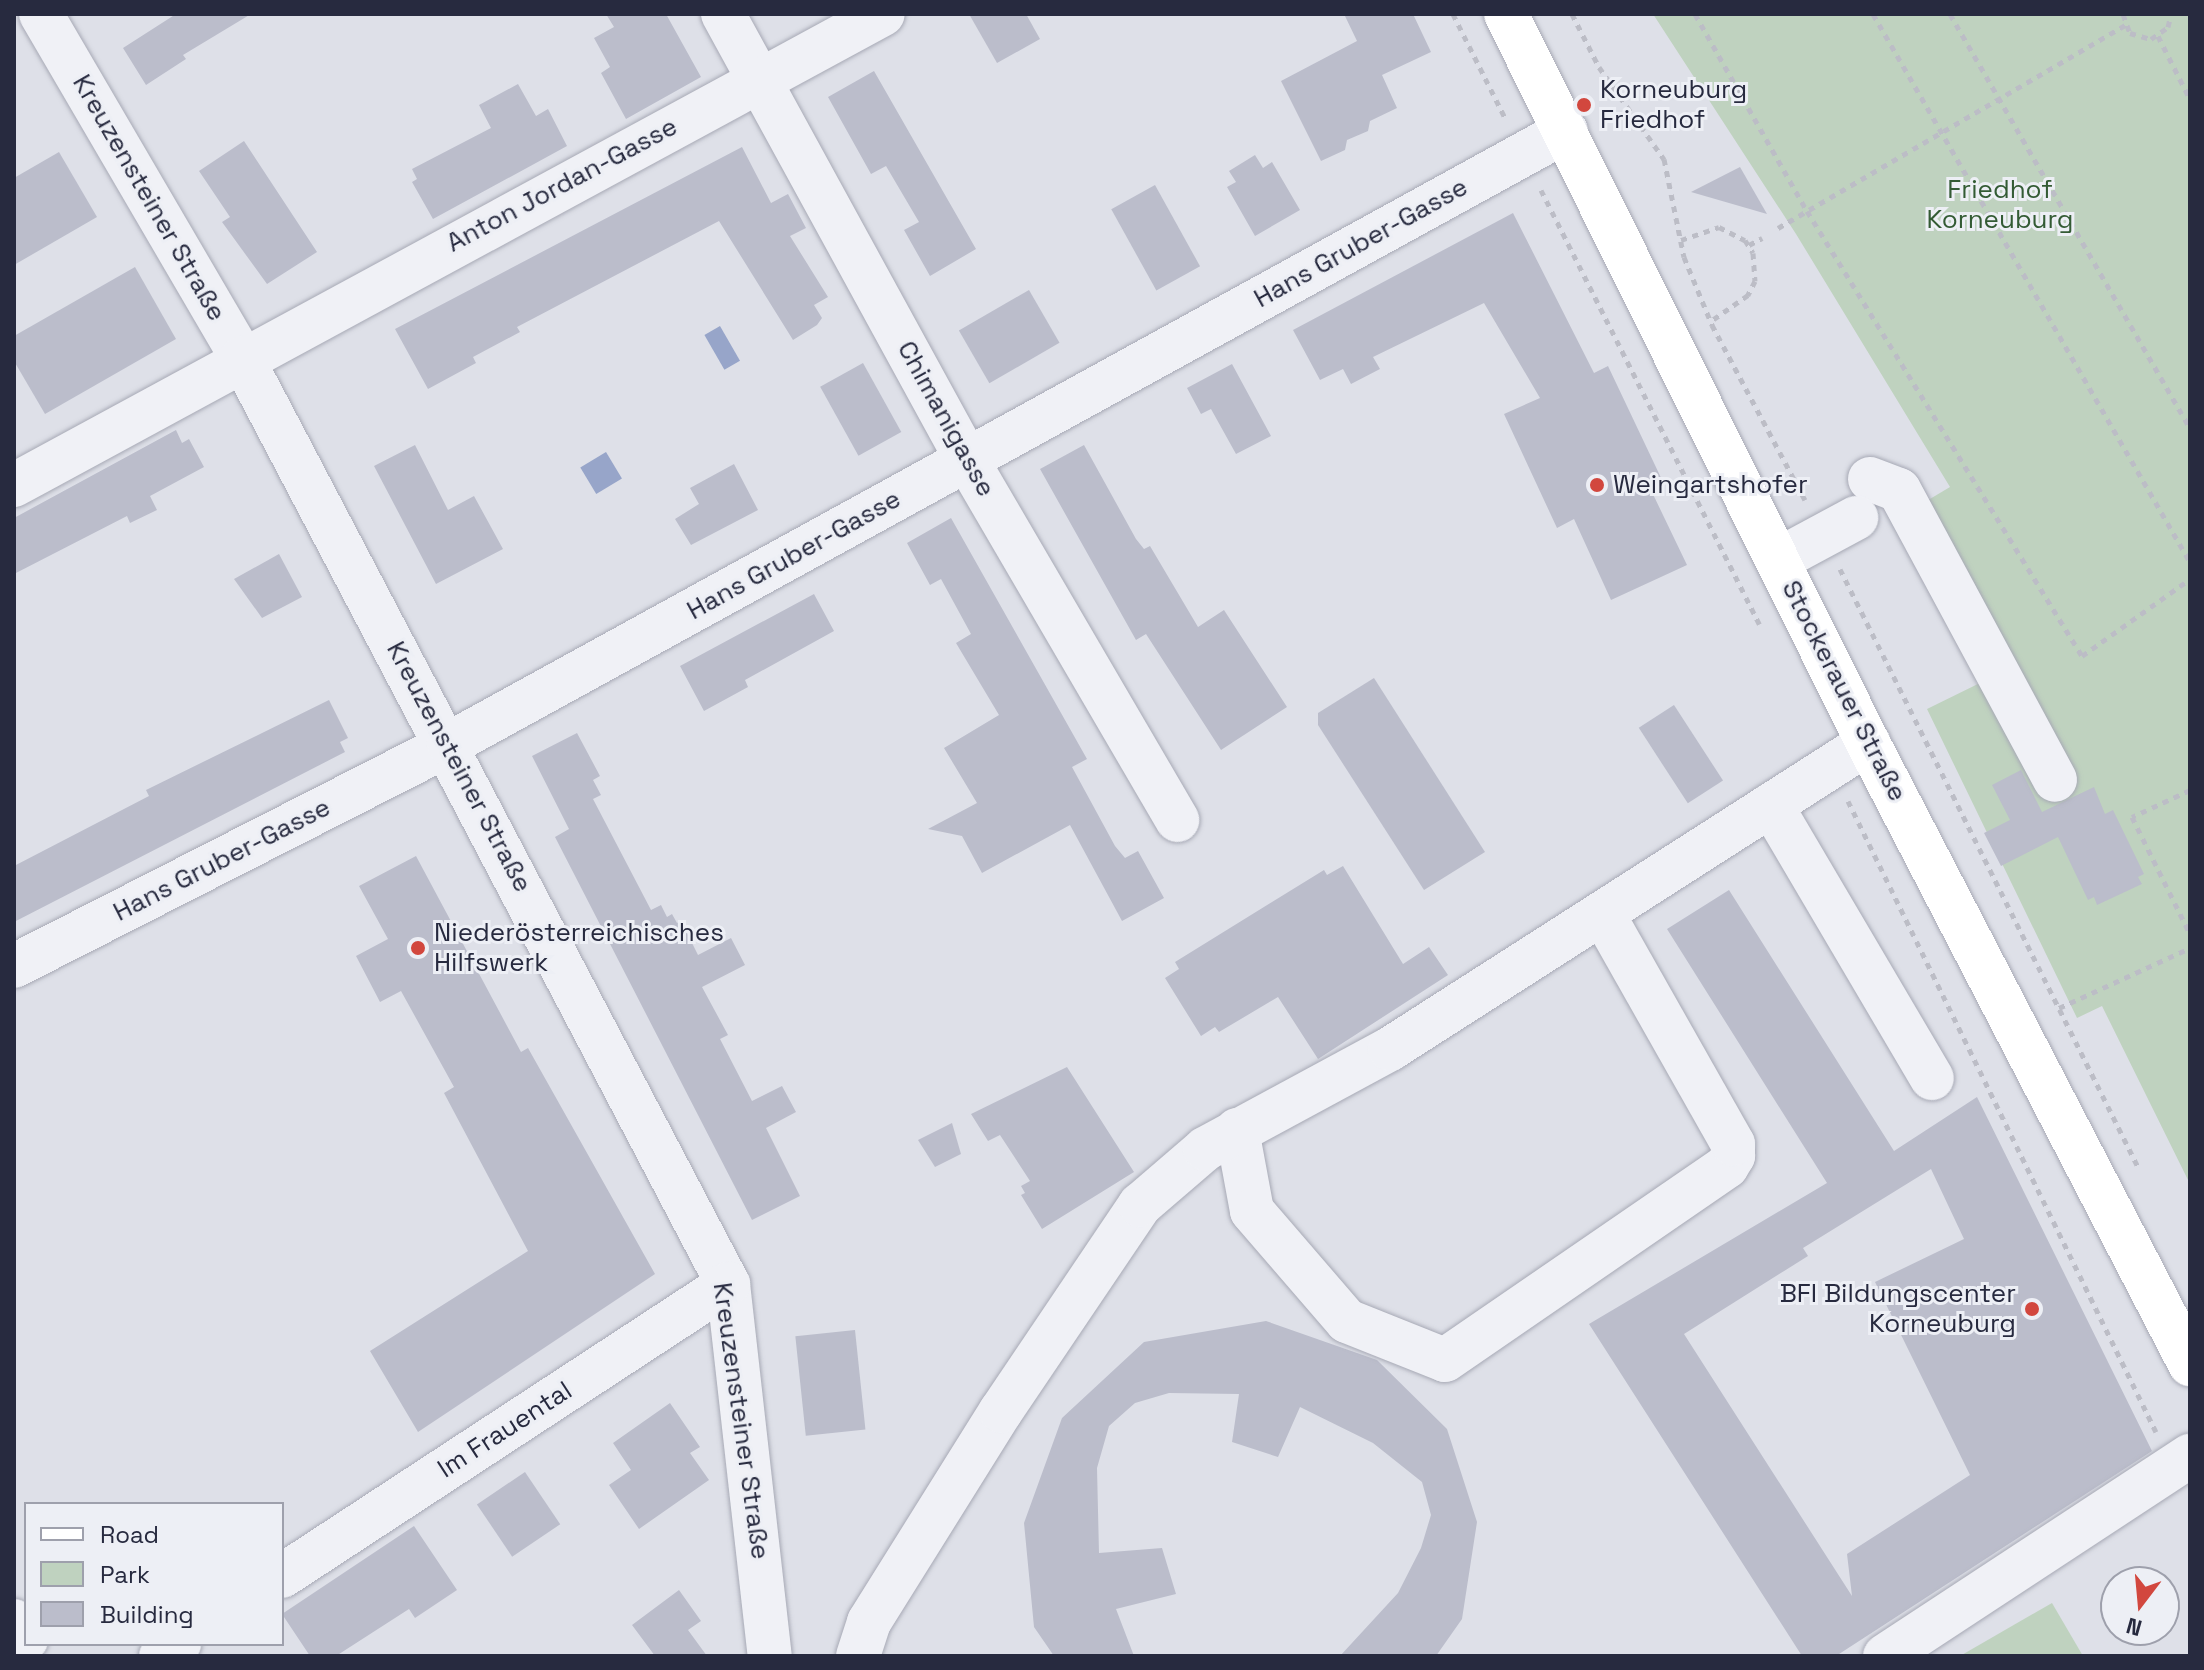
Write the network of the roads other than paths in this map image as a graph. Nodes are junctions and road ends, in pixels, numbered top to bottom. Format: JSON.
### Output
{"nodes":[{"id":1,"x":723,"y":14,"type":"edge"},
{"id":2,"x":883,"y":14,"type":"edge"},
{"id":3,"x":1506,"y":14,"type":"edge"},
{"id":4,"x":61,"y":21,"type":"edge"},
{"id":5,"x":760,"y":79,"type":"junction"},
{"id":6,"x":1566,"y":131,"type":"junction"},
{"id":7,"x":242,"y":358,"type":"junction"},
{"id":8,"x":967,"y":460,"type":"junction"},
{"id":9,"x":14,"y":485,"type":"edge"},
{"id":10,"x":1778,"y":560,"type":"junction"},
{"id":11,"x":1868,"y":743,"type":"junction"},
{"id":12,"x":449,"y":744,"type":"junction"},
{"id":13,"x":2055,"y":780,"type":"dead end"},
{"id":14,"x":1771,"y":805,"type":"junction"},
{"id":15,"x":1177,"y":820,"type":"dead end"},
{"id":16,"x":1603,"y":914,"type":"junction"},
{"id":17,"x":14,"y":966,"type":"edge"},
{"id":18,"x":1932,"y":1078,"type":"dead end"},
{"id":19,"x":1237,"y":1130,"type":"junction"},
{"id":20,"x":728,"y":1284,"type":"junction"},
{"id":21,"x":2190,"y":1364,"type":"edge"},
{"id":22,"x":2190,"y":1456,"type":"edge"},
{"id":23,"x":284,"y":1575,"type":"edge"},
{"id":24,"x":770,"y":1656,"type":"edge"},
{"id":25,"x":858,"y":1656,"type":"edge"},
{"id":26,"x":1885,"y":1656,"type":"edge"}],
"edges":[{"from":1,"to":5,"type":"street","name":"Chimanigasse"},
{"from":2,"to":5,"type":"street","name":"Anton Jordan-Gasse"},
{"from":3,"to":6,"type":"main road","name":"Stockerauer Straße"},
{"from":4,"to":7,"type":"street","name":"Kreuzensteiner Straße"},
{"from":5,"to":7,"type":"street","name":"Anton Jordan-Gasse"},
{"from":5,"to":8,"type":"street","name":"Chimanigasse"},
{"from":6,"to":8,"type":"street","name":"Hans Gruber-Gasse"},
{"from":6,"to":10,"type":"main road","name":"Stockerauer Straße"},
{"from":7,"to":9,"type":"street","name":"Anton Jordan-Gasse"},
{"from":7,"to":12,"type":"street","name":"Kreuzensteiner Straße"},
{"from":8,"to":12,"type":"street","name":"Hans Gruber-Gasse"},
{"from":8,"to":15,"type":"street","name":"Chimanigasse"},
{"from":10,"to":11,"type":"main road","name":"Stockerauer Straße"},
{"from":10,"to":13,"type":"street"},
{"from":11,"to":14,"type":"street"},
{"from":11,"to":21,"type":"main road","name":"Stockerauer Straße"},
{"from":12,"to":17,"type":"street","name":"Hans Gruber-Gasse"},
{"from":12,"to":20,"type":"street","name":"Kreuzensteiner Straße"},
{"from":14,"to":16,"type":"street"},
{"from":14,"to":18,"type":"street"},
{"from":16,"to":19,"type":"street"},
{"from":16,"to":19,"type":"street"},
{"from":19,"to":25,"type":"street"},
{"from":20,"to":23,"type":"street","name":"Im Frauental"},
{"from":20,"to":24,"type":"street","name":"Kreuzensteiner Straße"},
{"from":22,"to":26,"type":"street"}]}
